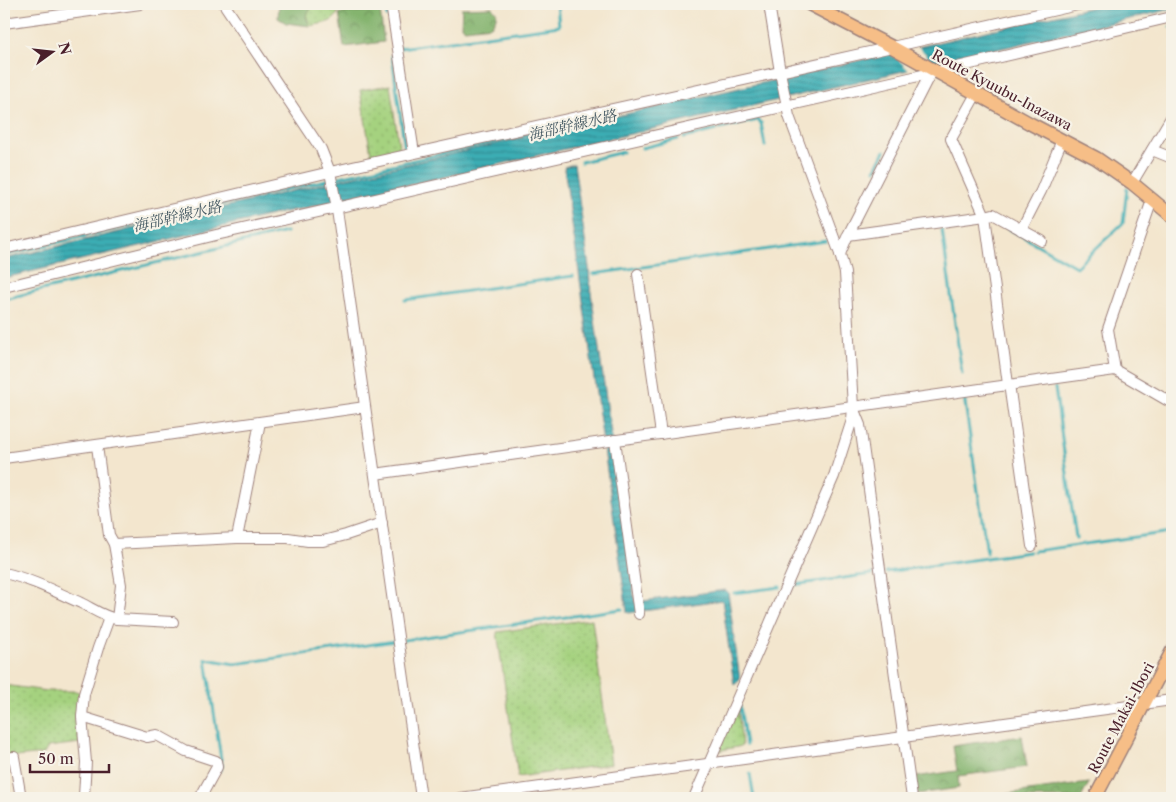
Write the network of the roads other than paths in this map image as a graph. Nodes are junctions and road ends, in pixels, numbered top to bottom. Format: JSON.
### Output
{"nodes":[{"id":1,"x":140,"y":4,"type":"edge"},
{"id":2,"x":224,"y":4,"type":"edge"},
{"id":3,"x":391,"y":4,"type":"edge"},
{"id":4,"x":769,"y":4,"type":"edge"},
{"id":5,"x":809,"y":4,"type":"edge"},
{"id":6,"x":1082,"y":4,"type":"edge"},
{"id":7,"x":1172,"y":17,"type":"edge"},
{"id":8,"x":4,"y":23,"type":"edge"},
{"id":9,"x":894,"y":49,"type":"junction"},
{"id":10,"x":931,"y":71,"type":"junction"},
{"id":11,"x":780,"y":74,"type":"junction"},
{"id":12,"x":976,"y":94,"type":"junction"},
{"id":13,"x":786,"y":103,"type":"junction"},
{"id":14,"x":1172,"y":116,"type":"edge"},
{"id":15,"x":1062,"y":140,"type":"junction"},
{"id":16,"x":1152,"y":150,"type":"junction"},
{"id":17,"x":414,"y":153,"type":"junction"},
{"id":18,"x":1172,"y":158,"type":"edge"},
{"id":19,"x":330,"y":174,"type":"junction"},
{"id":20,"x":1132,"y":183,"type":"junction"},
{"id":21,"x":1152,"y":200,"type":"junction"},
{"id":22,"x":337,"y":206,"type":"junction"},
{"id":23,"x":985,"y":216,"type":"junction"},
{"id":24,"x":1172,"y":216,"type":"edge"},
{"id":25,"x":1021,"y":230,"type":"junction"},
{"id":26,"x":848,"y":235,"type":"junction"},
{"id":27,"x":1042,"y":241,"type":"dead end"},
{"id":28,"x":4,"y":249,"type":"edge"},
{"id":29,"x":840,"y":254,"type":"junction"},
{"id":30,"x":638,"y":274,"type":"dead end"},
{"id":31,"x":4,"y":287,"type":"edge"},
{"id":32,"x":1115,"y":370,"type":"junction"},
{"id":33,"x":1009,"y":384,"type":"junction"},
{"id":34,"x":1172,"y":403,"type":"edge"},
{"id":35,"x":365,"y":407,"type":"junction"},
{"id":36,"x":853,"y":407,"type":"junction"},
{"id":37,"x":260,"y":422,"type":"junction"},
{"id":38,"x":661,"y":434,"type":"junction"},
{"id":39,"x":614,"y":441,"type":"junction"},
{"id":40,"x":97,"y":446,"type":"junction"},
{"id":41,"x":4,"y":458,"type":"edge"},
{"id":42,"x":375,"y":474,"type":"junction"},
{"id":43,"x":382,"y":523,"type":"junction"},
{"id":44,"x":237,"y":538,"type":"junction"},
{"id":45,"x":114,"y":544,"type":"junction"},
{"id":46,"x":1032,"y":546,"type":"dead end"},
{"id":47,"x":4,"y":573,"type":"edge"},
{"id":48,"x":639,"y":613,"type":"dead end"},
{"id":49,"x":113,"y":619,"type":"junction"},
{"id":50,"x":173,"y":622,"type":"dead end"},
{"id":51,"x":1172,"y":651,"type":"edge"},
{"id":52,"x":1172,"y":700,"type":"edge"},
{"id":53,"x":1145,"y":704,"type":"junction"},
{"id":54,"x":82,"y":717,"type":"junction"},
{"id":55,"x":904,"y":737,"type":"junction"},
{"id":56,"x":4,"y":758,"type":"edge"},
{"id":57,"x":709,"y":764,"type":"junction"},
{"id":58,"x":699,"y":785,"type":"junction"},
{"id":59,"x":541,"y":787,"type":"junction"},
{"id":60,"x":21,"y":798,"type":"edge"},
{"id":61,"x":83,"y":798,"type":"edge"},
{"id":62,"x":200,"y":798,"type":"edge"},
{"id":63,"x":421,"y":798,"type":"edge"},
{"id":64,"x":460,"y":798,"type":"edge"},
{"id":65,"x":542,"y":798,"type":"edge"},
{"id":66,"x":694,"y":798,"type":"edge"},
{"id":67,"x":701,"y":798,"type":"edge"},
{"id":68,"x":912,"y":798,"type":"edge"},
{"id":69,"x":1095,"y":798,"type":"edge"}],
"edges":[{"from":1,"to":8,"type":"street"},
{"from":2,"to":19,"type":"street"},
{"from":3,"to":17,"type":"street"},
{"from":4,"to":11,"type":"street"},
{"from":5,"to":9,"type":"main road","name":"Route Kyuubu-Inazawa"},
{"from":6,"to":9,"type":"street"},
{"from":7,"to":10,"type":"street"},
{"from":9,"to":10,"type":"main road","name":"Route Kyuubu-Inazawa"},
{"from":9,"to":11,"type":"street"},
{"from":10,"to":12,"type":"main road","name":"Route Kyuubu-Inazawa"},
{"from":10,"to":13,"type":"street"},
{"from":10,"to":26,"type":"street"},
{"from":11,"to":13,"type":"street"},
{"from":11,"to":17,"type":"street"},
{"from":12,"to":15,"type":"main road","name":"Route Kyuubu-Inazawa"},
{"from":12,"to":23,"type":"street"},
{"from":13,"to":22,"type":"street"},
{"from":13,"to":29,"type":"street"},
{"from":14,"to":16,"type":"street"},
{"from":15,"to":20,"type":"main road","name":"Route Kyuubu-Inazawa"},
{"from":15,"to":25,"type":"street"},
{"from":16,"to":18,"type":"street"},
{"from":16,"to":20,"type":"street"},
{"from":17,"to":19,"type":"street"},
{"from":19,"to":22,"type":"street"},
{"from":19,"to":28,"type":"street"},
{"from":20,"to":21,"type":"main road","name":"Route Kyuubu-Inazawa"},
{"from":21,"to":24,"type":"main road","name":"Route Kyuubu-Inazawa"},
{"from":21,"to":32,"type":"street"},
{"from":22,"to":31,"type":"street"},
{"from":22,"to":35,"type":"street"},
{"from":23,"to":25,"type":"street"},
{"from":23,"to":26,"type":"street"},
{"from":23,"to":33,"type":"street"},
{"from":25,"to":27,"type":"street"},
{"from":26,"to":29,"type":"street"},
{"from":29,"to":36,"type":"street"},
{"from":30,"to":38,"type":"street"},
{"from":32,"to":33,"type":"street"},
{"from":32,"to":34,"type":"street"},
{"from":33,"to":36,"type":"street"},
{"from":33,"to":46,"type":"street"},
{"from":35,"to":37,"type":"street"},
{"from":35,"to":42,"type":"street"},
{"from":36,"to":38,"type":"street"},
{"from":36,"to":55,"type":"street"},
{"from":36,"to":57,"type":"street"},
{"from":37,"to":40,"type":"street"},
{"from":37,"to":44,"type":"street"},
{"from":38,"to":39,"type":"street"},
{"from":39,"to":42,"type":"street"},
{"from":39,"to":48,"type":"street"},
{"from":40,"to":41,"type":"street"},
{"from":40,"to":45,"type":"street"},
{"from":42,"to":43,"type":"street"},
{"from":43,"to":44,"type":"street"},
{"from":43,"to":63,"type":"street"},
{"from":44,"to":45,"type":"street"},
{"from":45,"to":49,"type":"street"},
{"from":47,"to":49,"type":"street"},
{"from":49,"to":50,"type":"street"},
{"from":49,"to":54,"type":"street"},
{"from":51,"to":53,"type":"main road","name":"Route Makai-Ibori"},
{"from":52,"to":53,"type":"street"},
{"from":53,"to":55,"type":"street"},
{"from":53,"to":69,"type":"main road","name":"Route Makai-Ibori"},
{"from":54,"to":61,"type":"street"},
{"from":54,"to":62,"type":"street"},
{"from":55,"to":57,"type":"street"},
{"from":55,"to":68,"type":"street"},
{"from":56,"to":60,"type":"street"},
{"from":57,"to":58,"type":"street"},
{"from":57,"to":59,"type":"street"},
{"from":58,"to":66,"type":"street"},
{"from":58,"to":67,"type":"street"},
{"from":59,"to":64,"type":"street"},
{"from":59,"to":65,"type":"street"}]}
